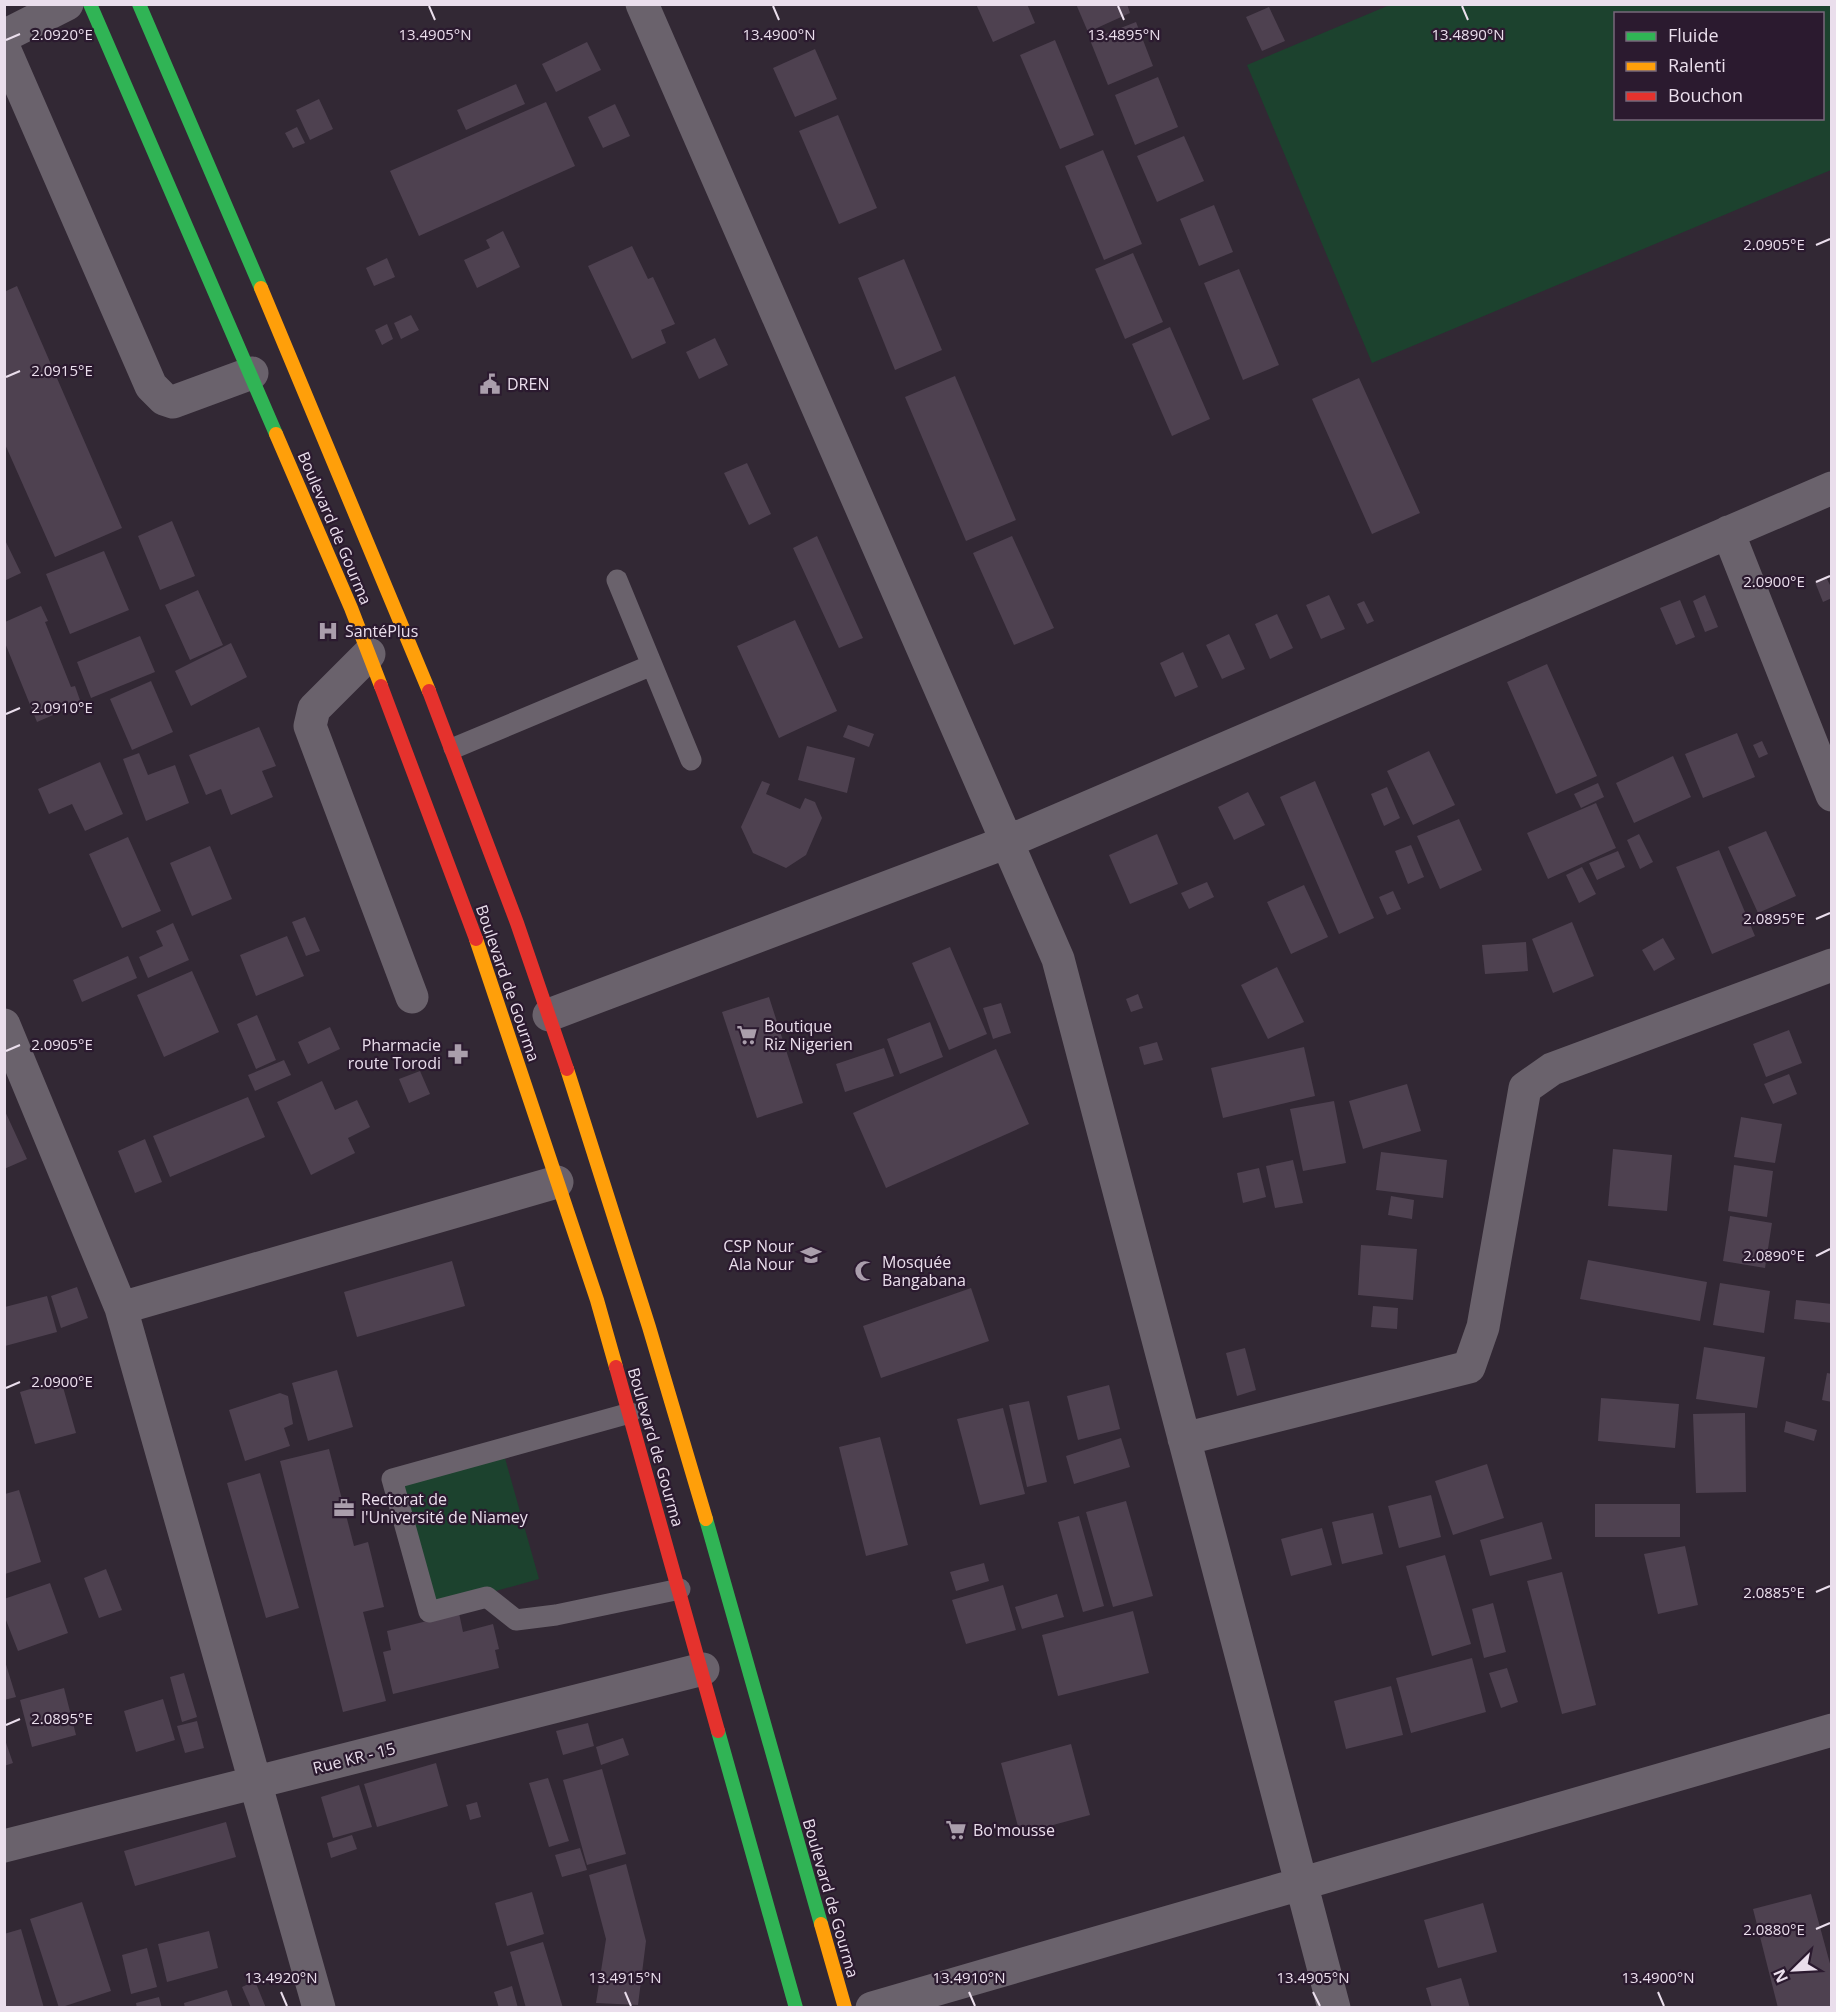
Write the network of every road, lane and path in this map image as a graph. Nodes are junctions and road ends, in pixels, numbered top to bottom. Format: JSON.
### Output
{"nodes":[{"id":1,"x":66,"y":4,"type":"edge"},
{"id":2,"x":90,"y":4,"type":"edge"},
{"id":3,"x":139,"y":4,"type":"edge"},
{"id":4,"x":642,"y":4,"type":"edge"},
{"id":5,"x":4,"y":36,"type":"edge"},
{"id":6,"x":4,"y":48,"type":"edge"},
{"id":7,"x":252,"y":373,"type":"junction"},
{"id":8,"x":1832,"y":488,"type":"edge"},
{"id":9,"x":1728,"y":532,"type":"junction"},
{"id":10,"x":617,"y":580,"type":"dead end"},
{"id":11,"x":369,"y":654,"type":"junction"},
{"id":12,"x":652,"y":666,"type":"junction"},
{"id":13,"x":454,"y":748,"type":"junction"},
{"id":14,"x":691,"y":760,"type":"dead end"},
{"id":15,"x":1829,"y":783,"type":"edge"},
{"id":16,"x":1007,"y":842,"type":"junction"},
{"id":17,"x":1832,"y":965,"type":"edge"},
{"id":18,"x":412,"y":997,"type":"dead end"},
{"id":19,"x":549,"y":1015,"type":"junction"},
{"id":20,"x":4,"y":1025,"type":"edge"},
{"id":21,"x":557,"y":1182,"type":"junction"},
{"id":22,"x":122,"y":1308,"type":"junction"},
{"id":23,"x":630,"y":1413,"type":"junction"},
{"id":24,"x":1184,"y":1439,"type":"junction"},
{"id":25,"x":680,"y":1589,"type":"junction"},
{"id":26,"x":703,"y":1669,"type":"junction"},
{"id":27,"x":1832,"y":1731,"type":"edge"},
{"id":28,"x":257,"y":1782,"type":"junction"},
{"id":29,"x":4,"y":1846,"type":"edge"},
{"id":30,"x":1302,"y":1884,"type":"junction"},
{"id":31,"x":319,"y":2007,"type":"edge"},
{"id":32,"x":796,"y":2007,"type":"edge"},
{"id":33,"x":845,"y":2007,"type":"edge"},
{"id":34,"x":872,"y":2007,"type":"edge"},
{"id":35,"x":1334,"y":2007,"type":"edge"}],
"edges":[{"from":1,"to":5,"type":"street"},
{"from":2,"to":7,"type":"highway","name":"Boulevard de Gourma"},
{"from":3,"to":13,"type":"highway","name":"Boulevard de Gourma"},
{"from":4,"to":16,"type":"street"},
{"from":6,"to":7,"type":"street"},
{"from":7,"to":11,"type":"highway","name":"Boulevard de Gourma"},
{"from":8,"to":9,"type":"street"},
{"from":9,"to":15,"type":"street"},
{"from":9,"to":16,"type":"street"},
{"from":10,"to":12,"type":"lane"},
{"from":11,"to":18,"type":"street"},
{"from":11,"to":21,"type":"highway","name":"Boulevard de Gourma"},
{"from":12,"to":13,"type":"lane"},
{"from":12,"to":14,"type":"lane"},
{"from":13,"to":19,"type":"highway","name":"Boulevard de Gourma"},
{"from":16,"to":19,"type":"street"},
{"from":16,"to":24,"type":"street"},
{"from":17,"to":24,"type":"street"},
{"from":19,"to":33,"type":"highway","name":"Boulevard de Gourma"},
{"from":20,"to":22,"type":"street"},
{"from":21,"to":22,"type":"street"},
{"from":21,"to":23,"type":"highway","name":"Boulevard de Gourma"},
{"from":22,"to":28,"type":"street"},
{"from":23,"to":25,"type":"highway","name":"Boulevard de Gourma"},
{"from":23,"to":25,"type":"lane"},
{"from":24,"to":30,"type":"street"},
{"from":25,"to":26,"type":"highway","name":"Boulevard de Gourma"},
{"from":26,"to":28,"type":"street","name":"Rue KR - 15"},
{"from":26,"to":32,"type":"highway","name":"Boulevard de Gourma"},
{"from":27,"to":30,"type":"street"},
{"from":28,"to":29,"type":"street","name":"Rue KR - 15"},
{"from":28,"to":31,"type":"street"},
{"from":30,"to":34,"type":"street"},
{"from":30,"to":35,"type":"street"}]}
